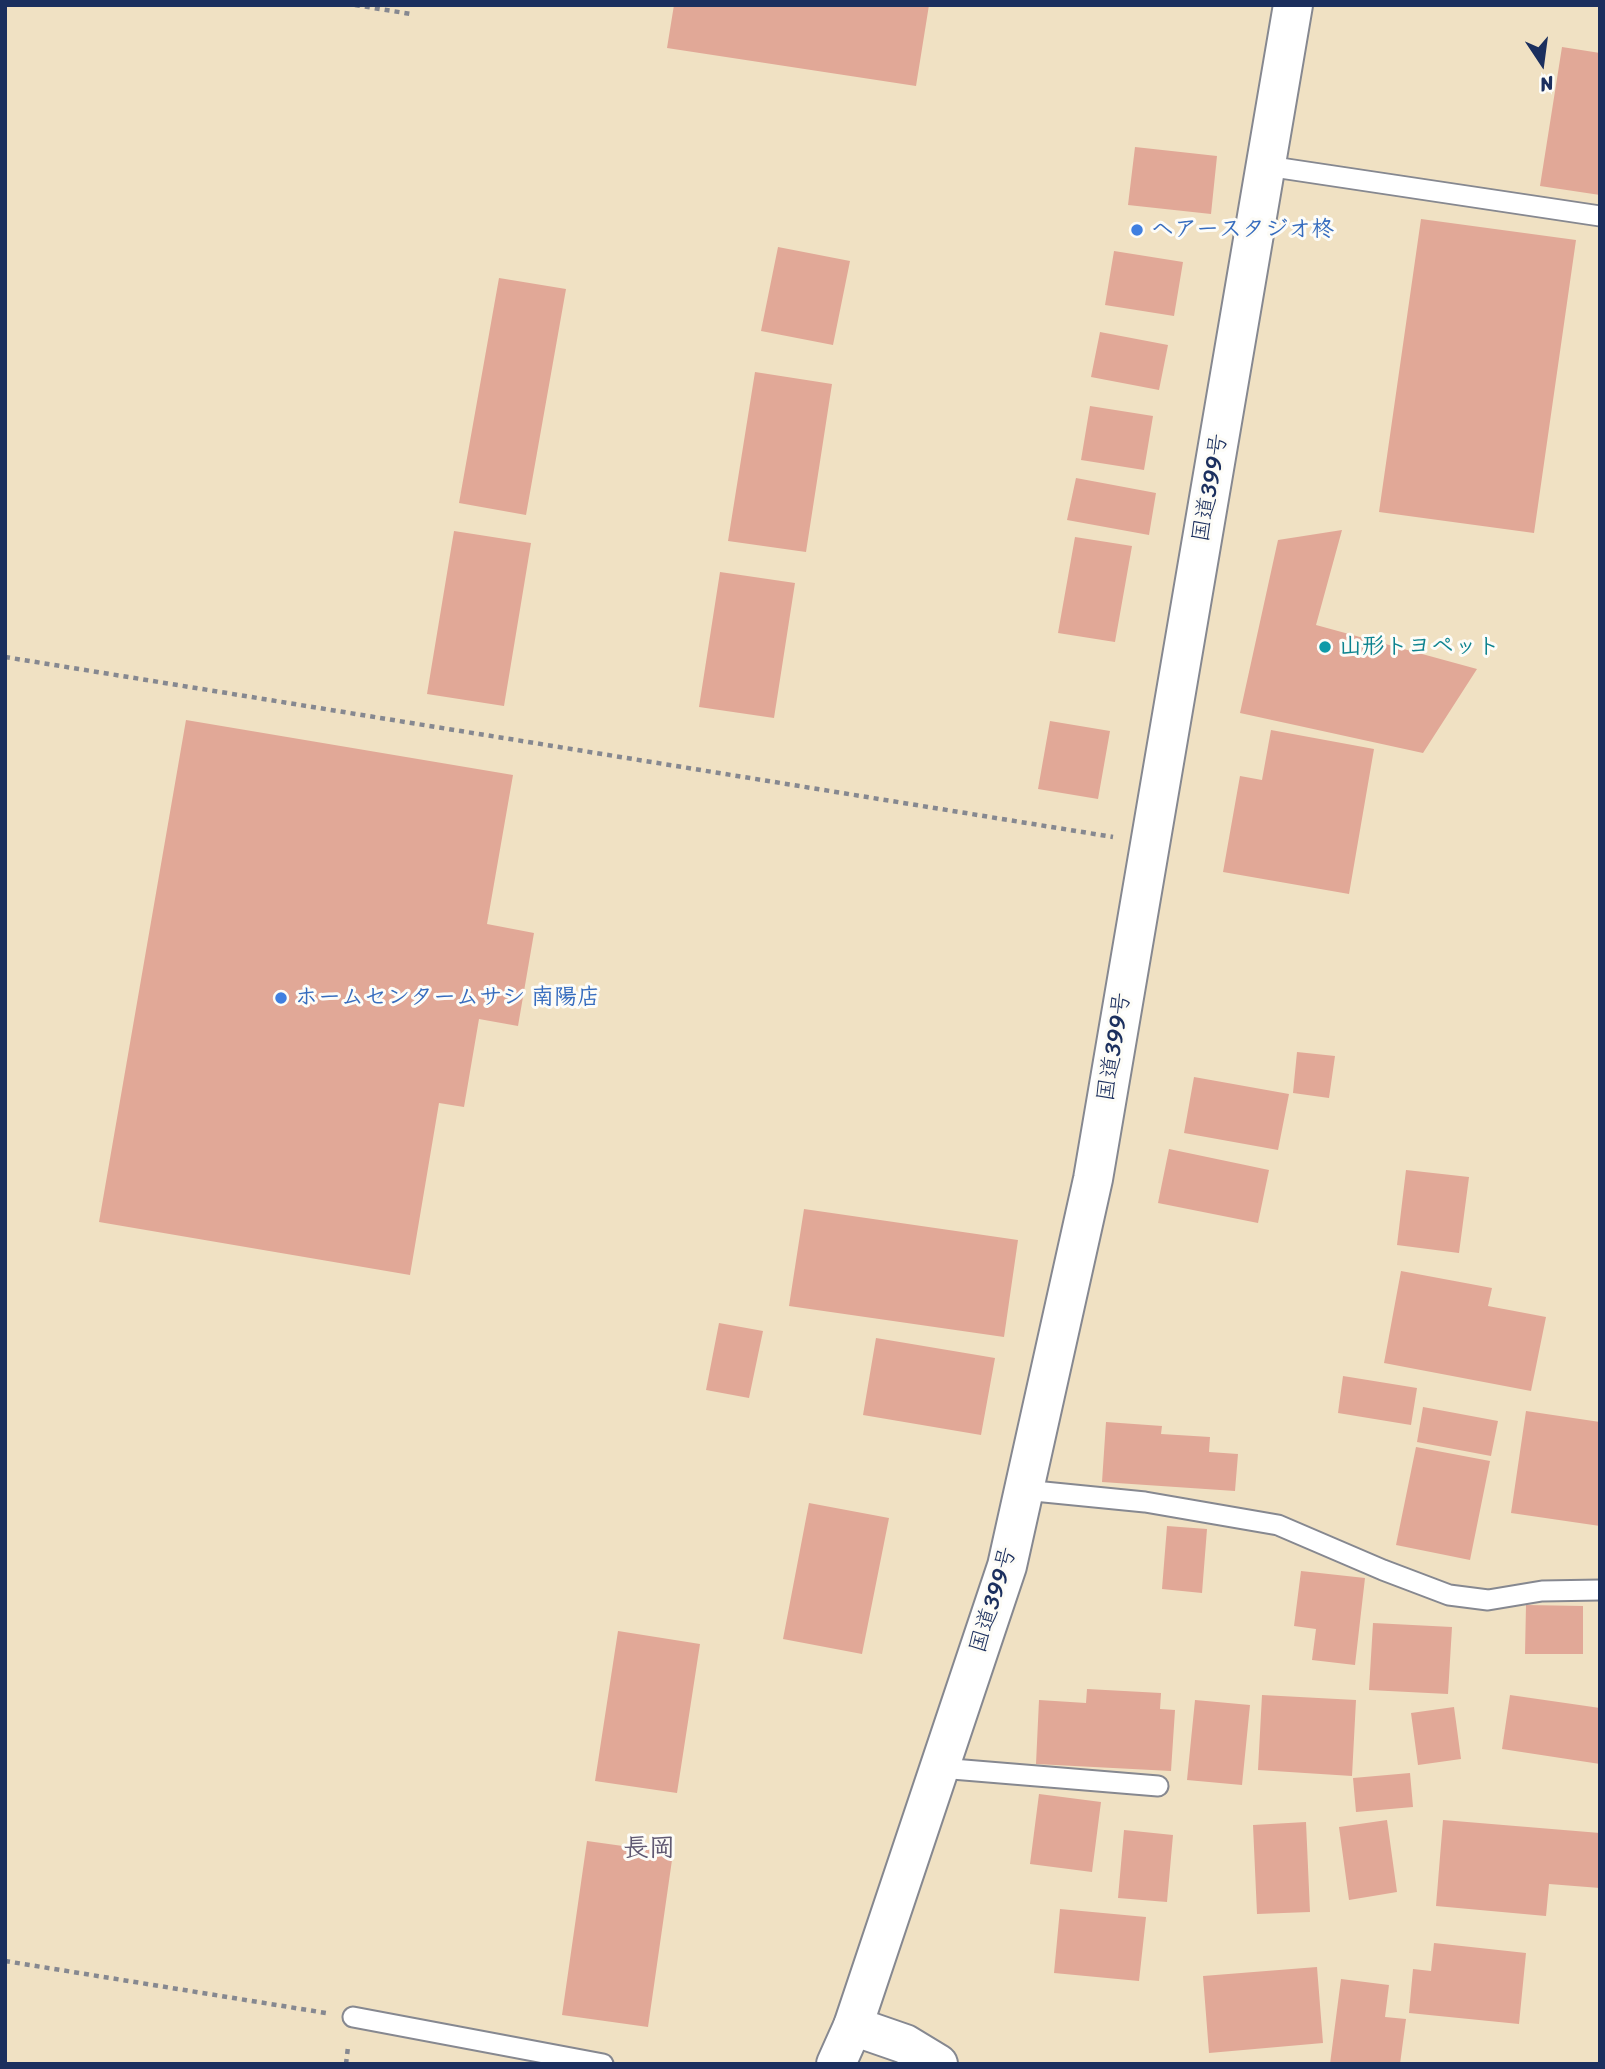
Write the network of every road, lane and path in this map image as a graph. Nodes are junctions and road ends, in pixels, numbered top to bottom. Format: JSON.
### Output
{"nodes":[{"id":1,"x":355,"y":5,"type":"edge"},
{"id":2,"x":1293,"y":5,"type":"edge"},
{"id":3,"x":411,"y":14,"type":"dead end"},
{"id":4,"x":1267,"y":166,"type":"junction"},
{"id":5,"x":1600,"y":216,"type":"edge"},
{"id":6,"x":5,"y":657,"type":"edge"},
{"id":7,"x":1149,"y":843,"type":"junction"},
{"id":8,"x":1024,"y":1490,"type":"junction"},
{"id":9,"x":1600,"y":1590,"type":"edge"},
{"id":10,"x":940,"y":1768,"type":"junction"},
{"id":11,"x":1158,"y":1786,"type":"dead end"},
{"id":12,"x":5,"y":1961,"type":"edge"},
{"id":13,"x":353,"y":2017,"type":"joint"},
{"id":14,"x":853,"y":2026,"type":"junction"},
{"id":15,"x":603,"y":2064,"type":"edge"},
{"id":16,"x":836,"y":2064,"type":"edge"},
{"id":17,"x":938,"y":2064,"type":"edge"}],
"edges":[{"from":1,"to":3,"type":"path"},
{"from":2,"to":4,"type":"main road","name":"国道399号"},
{"from":4,"to":5,"type":"lane"},
{"from":4,"to":7,"type":"main road","name":"国道399号"},
{"from":6,"to":7,"type":"path"},
{"from":7,"to":8,"type":"main road","name":"国道399号"},
{"from":8,"to":9,"type":"lane"},
{"from":8,"to":10,"type":"main road","name":"国道399号"},
{"from":10,"to":11,"type":"lane"},
{"from":10,"to":14,"type":"main road","name":"国道399号"},
{"from":12,"to":13,"type":"path"},
{"from":13,"to":15,"type":"lane"},
{"from":14,"to":16,"type":"main road","name":"国道399号"},
{"from":14,"to":17,"type":"main road"}]}
